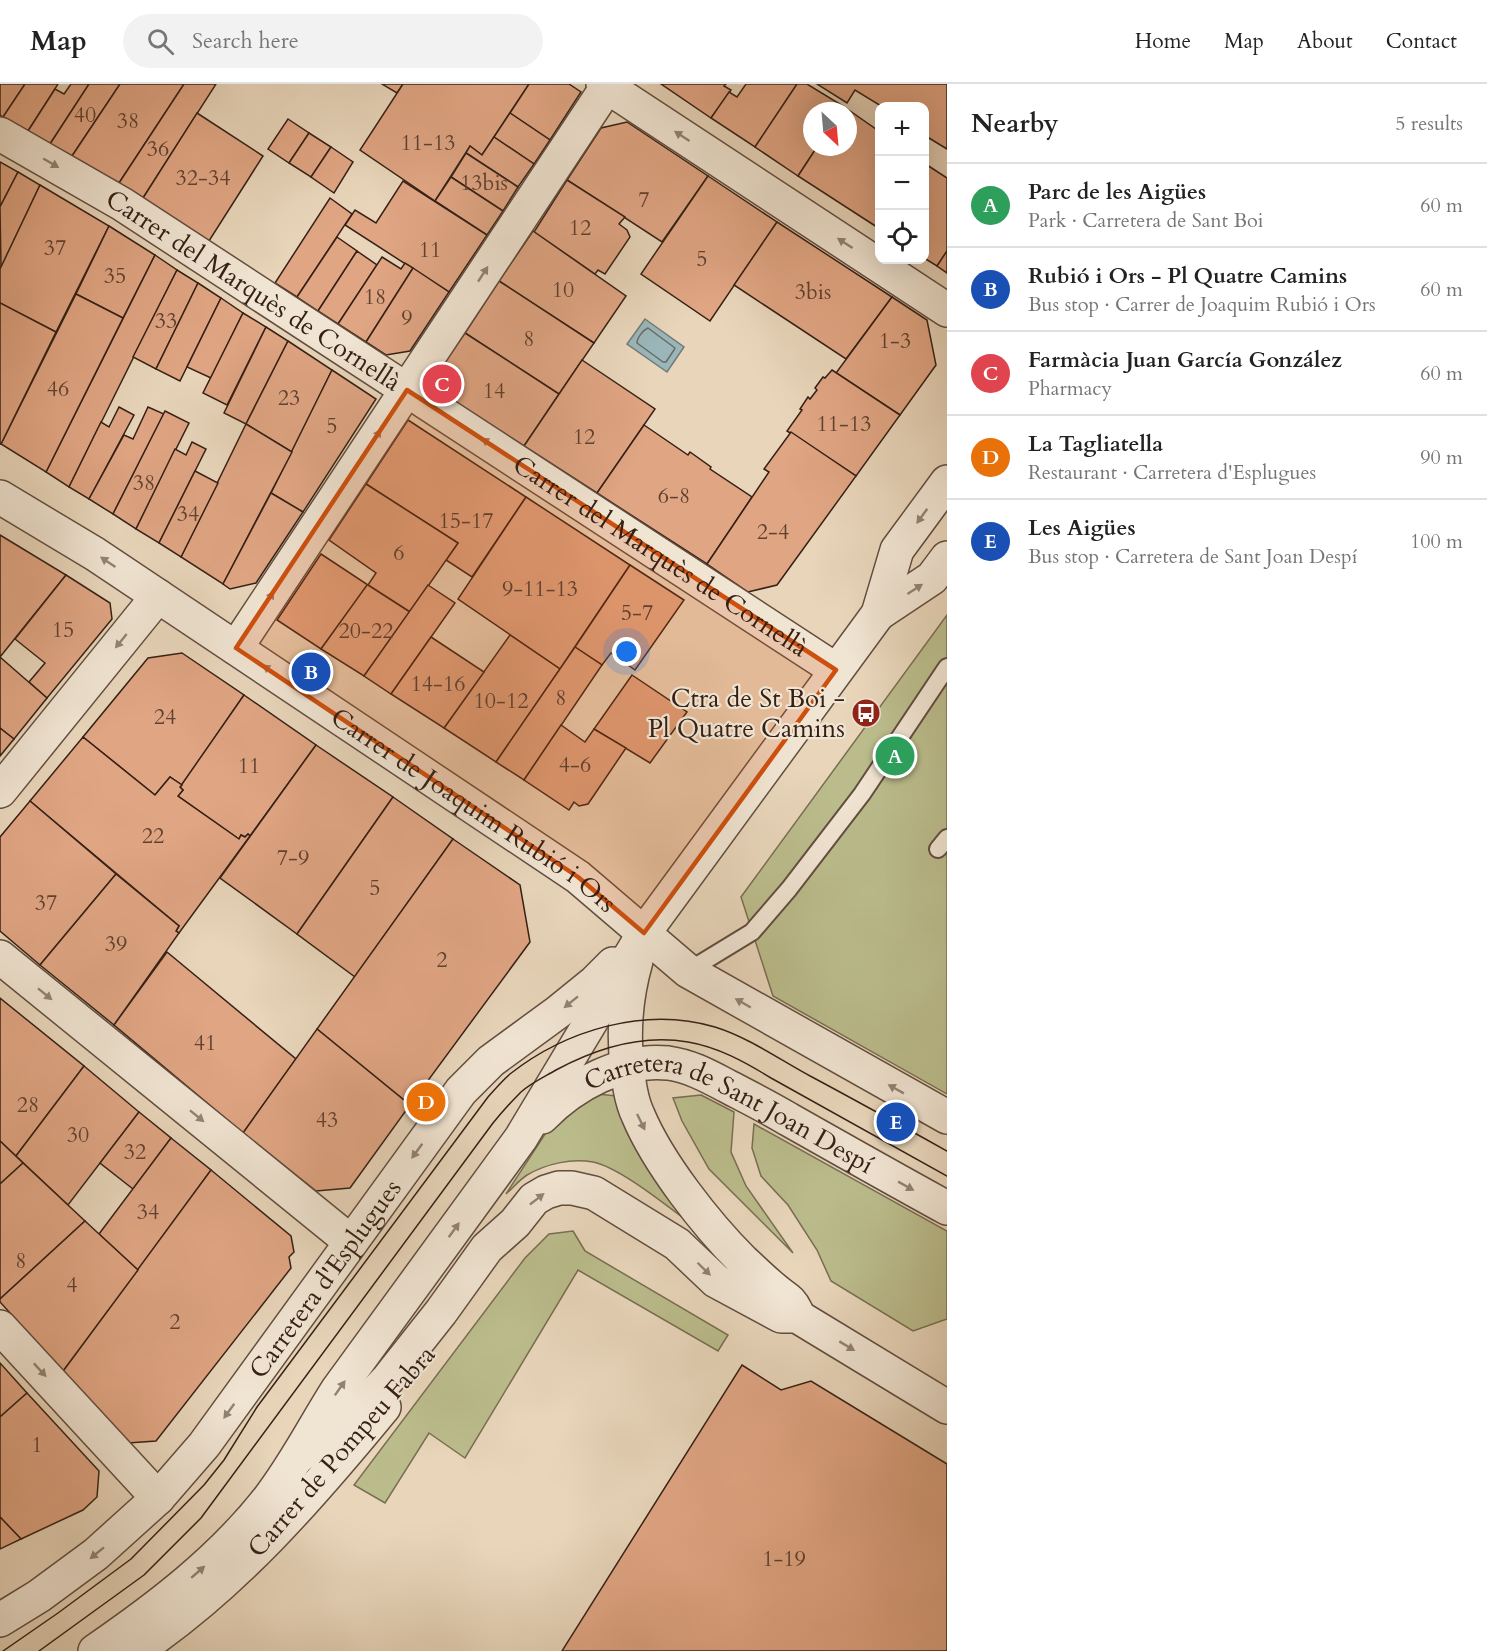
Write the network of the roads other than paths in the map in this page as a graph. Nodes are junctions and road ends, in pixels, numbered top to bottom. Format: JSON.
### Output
{"nodes":[{"id":1,"x":606,"y":85,"type":"edge"},
{"id":2,"x":0,"y":134,"type":"edge"},
{"id":3,"x":947,"y":310,"type":"edge"},
{"id":4,"x":407,"y":390,"type":"junction"},
{"id":5,"x":947,"y":482,"type":"edge"},
{"id":6,"x":0,"y":497,"type":"edge"},
{"id":7,"x":947,"y":558,"type":"edge"},
{"id":8,"x":158,"y":596,"type":"junction"},
{"id":9,"x":878,"y":614,"type":"junction"},
{"id":10,"x":236,"y":648,"type":"junction"},
{"id":11,"x":947,"y":667,"type":"edge"},
{"id":12,"x":836,"y":670,"type":"junction"},
{"id":13,"x":0,"y":791,"type":"edge"},
{"id":14,"x":644,"y":933,"type":"junction"},
{"id":15,"x":0,"y":957,"type":"edge"},
{"id":16,"x":688,"y":971,"type":"junction"},
{"id":17,"x":627,"y":1066,"type":"junction"},
{"id":18,"x":947,"y":1117,"type":"edge"},
{"id":19,"x":521,"y":1138,"type":"junction"},
{"id":20,"x":947,"y":1208,"type":"edge"},
{"id":21,"x":515,"y":1223,"type":"junction"},
{"id":22,"x":351,"y":1242,"type":"junction"},
{"id":23,"x":798,"y":1316,"type":"junction"},
{"id":24,"x":0,"y":1327,"type":"edge"},
{"id":25,"x":947,"y":1407,"type":"edge"},
{"id":26,"x":299,"y":1456,"type":"junction"},
{"id":27,"x":158,"y":1498,"type":"junction"},
{"id":28,"x":153,"y":1610,"type":"junction"},
{"id":29,"x":0,"y":1620,"type":"edge"},
{"id":30,"x":95,"y":1651,"type":"edge"},
{"id":31,"x":128,"y":1651,"type":"edge"},
{"id":32,"x":136,"y":1651,"type":"edge"}],
"edges":[{"from":3,"to":1,"type":"street","one_way":true},
{"from":4,"to":1,"type":"street","one_way":true},
{"from":2,"to":4,"type":"street","name":"Carrer del Marquès de Cornellà","one_way":true},
{"from":10,"to":4,"type":"street","one_way":true},
{"from":12,"to":4,"type":"street","name":"Carrer del Marquès de Cornellà","one_way":true},
{"from":5,"to":9,"type":"street","one_way":true},
{"from":8,"to":6,"type":"street","name":"Carrer de Joaquim Rubió i Ors","one_way":true},
{"from":9,"to":7,"type":"street","one_way":true},
{"from":8,"to":10,"type":"street","name":"Carrer de Joaquim Rubió i Ors"},
{"from":8,"to":13,"type":"street","one_way":true},
{"from":9,"to":12,"type":"street"},
{"from":14,"to":10,"type":"street","name":"Carrer de Joaquim Rubió i Ors","one_way":true},
{"from":11,"to":16,"type":"lane"},
{"from":12,"to":14,"type":"street"},
{"from":14,"to":16,"type":"street"},
{"from":14,"to":17,"type":"street"},
{"from":14,"to":19,"type":"street"},
{"from":14,"to":22,"type":"street","name":"Carretera d'Esplugues","one_way":true},
{"from":15,"to":22,"type":"street","one_way":true},
{"from":18,"to":16,"type":"street","one_way":true},
{"from":17,"to":19,"type":"street","name":"Carretera de Sant Joan Despí"},
{"from":17,"to":20,"type":"street","name":"Carretera de Sant Joan Despí","one_way":true},
{"from":17,"to":23,"type":"street","name":"Carrer de Pompeu Fabra","one_way":true},
{"from":26,"to":19,"type":"street","one_way":true},
{"from":21,"to":23,"type":"street","name":"Carrer de Pompeu Fabra","one_way":true},
{"from":21,"to":26,"type":"street","name":"Carrer de Pompeu Fabra"},
{"from":21,"to":32,"type":"street","name":"Carrer de Pompeu Fabra"},
{"from":22,"to":27,"type":"street","name":"Carretera d'Esplugues","one_way":true},
{"from":23,"to":25,"type":"street","name":"Carrer de Pompeu Fabra","one_way":true},
{"from":24,"to":27,"type":"street","one_way":true},
{"from":28,"to":26,"type":"street","one_way":true},
{"from":27,"to":29,"type":"street","name":"Carretera d'Esplugues","one_way":true},
{"from":28,"to":30,"type":"street"},
{"from":28,"to":31,"type":"street"}]}
